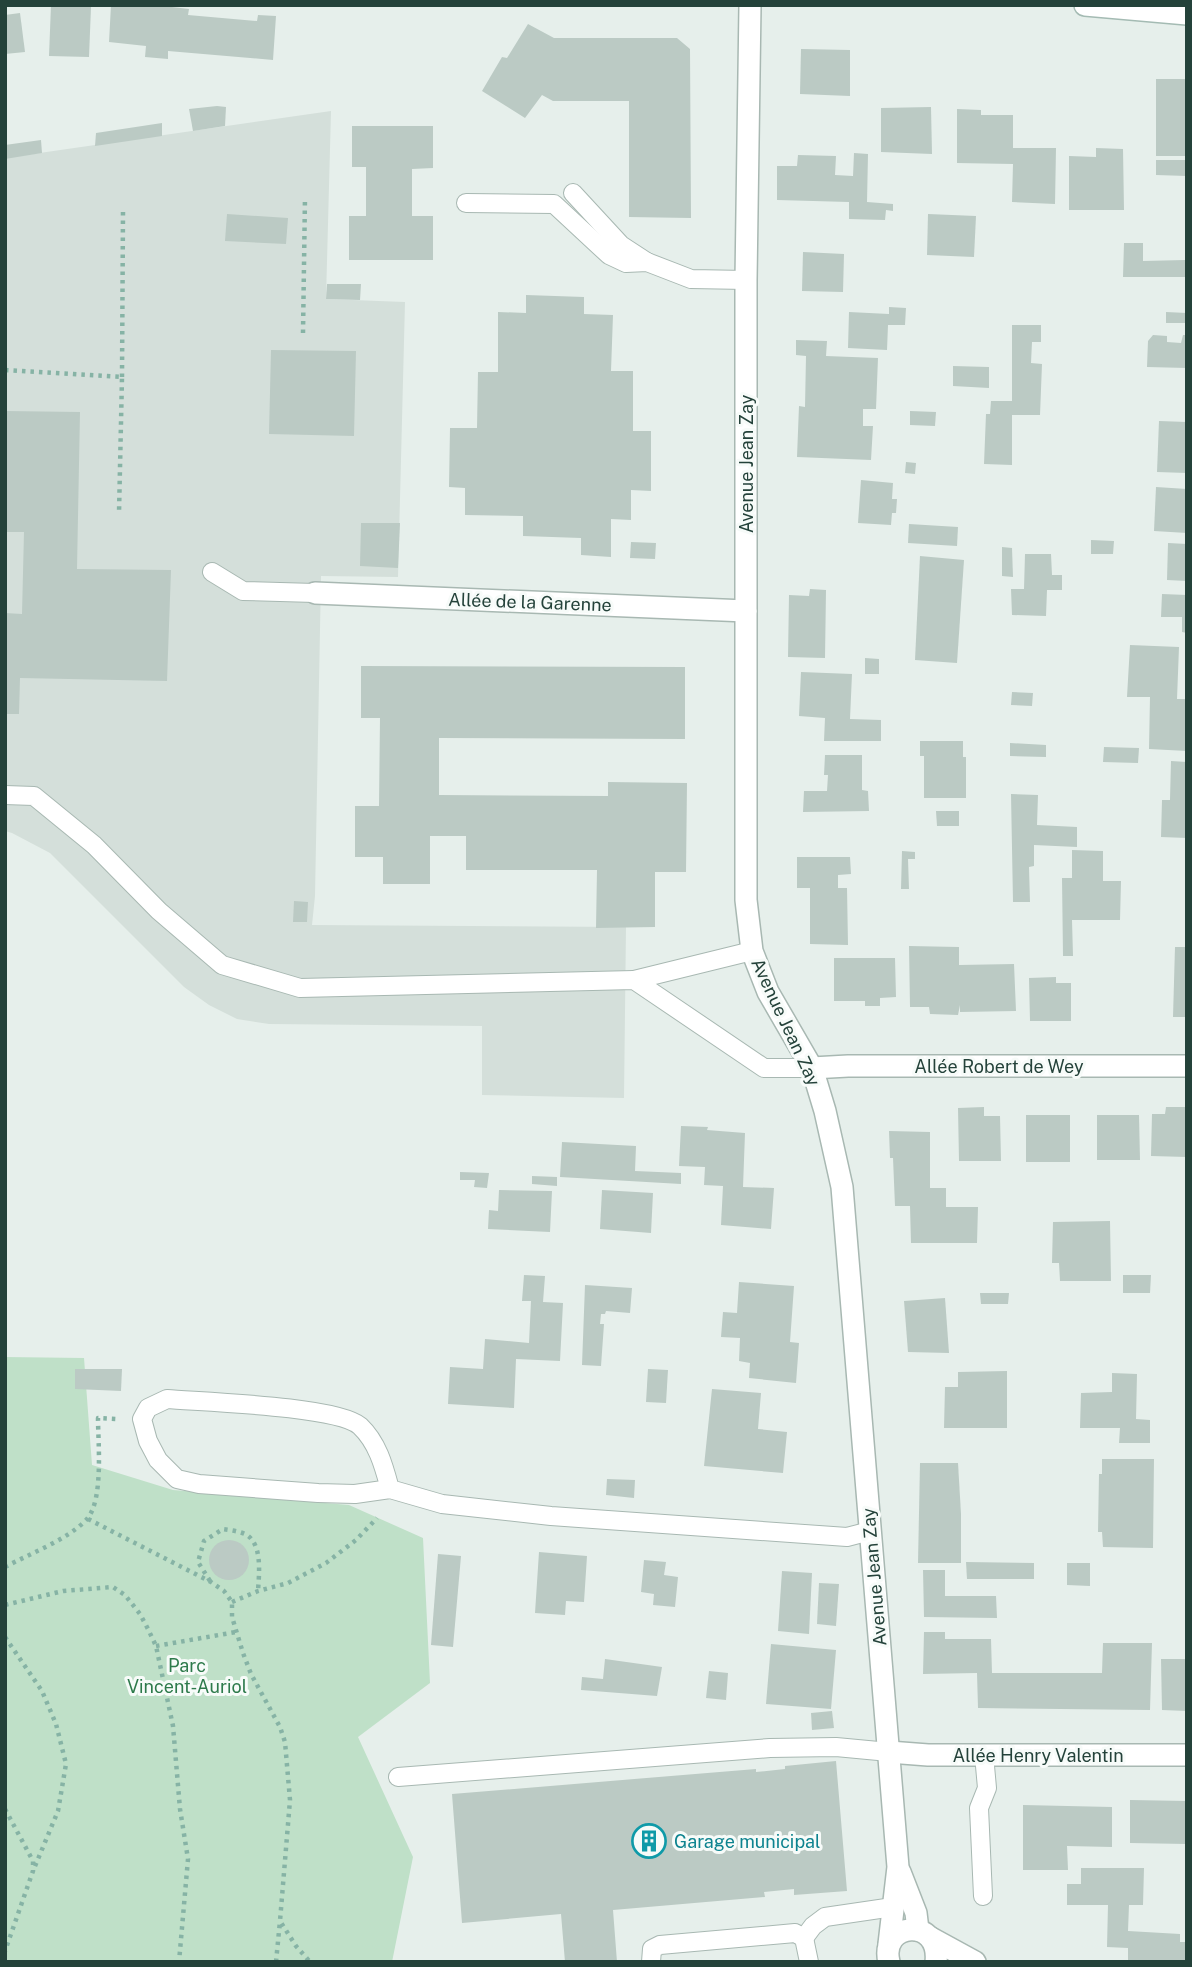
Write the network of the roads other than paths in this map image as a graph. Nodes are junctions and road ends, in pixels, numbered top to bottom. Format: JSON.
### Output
{"nodes":[{"id":1,"x":750,"y":5,"type":"edge"},
{"id":2,"x":1085,"y":5,"type":"edge"},
{"id":3,"x":1187,"y":14,"type":"edge"},
{"id":4,"x":573,"y":193,"type":"dead end"},
{"id":5,"x":466,"y":203,"type":"dead end"},
{"id":6,"x":647,"y":262,"type":"junction"},
{"id":7,"x":746,"y":280,"type":"junction"},
{"id":8,"x":212,"y":572,"type":"dead end"},
{"id":9,"x":315,"y":593,"type":"joint"},
{"id":10,"x":746,"y":611,"type":"junction"},
{"id":11,"x":5,"y":795,"type":"edge"},
{"id":12,"x":752,"y":951,"type":"junction"},
{"id":13,"x":634,"y":980,"type":"junction"},
{"id":14,"x":1187,"y":1066,"type":"edge"},
{"id":15,"x":812,"y":1068,"type":"junction"},
{"id":16,"x":390,"y":1489,"type":"junction"},
{"id":17,"x":870,"y":1531,"type":"junction"},
{"id":18,"x":889,"y":1752,"type":"junction"},
{"id":19,"x":984,"y":1755,"type":"junction"},
{"id":20,"x":1187,"y":1755,"type":"edge"},
{"id":21,"x":398,"y":1777,"type":"dead end"},
{"id":22,"x":898,"y":1867,"type":"junction"},
{"id":23,"x":983,"y":1896,"type":"dead end"},
{"id":24,"x":893,"y":1907,"type":"junction"},
{"id":25,"x":925,"y":1934,"type":"junction"},
{"id":26,"x":804,"y":1938,"type":"junction"},
{"id":27,"x":889,"y":1953,"type":"edge"},
{"id":28,"x":651,"y":1962,"type":"edge"},
{"id":29,"x":808,"y":1962,"type":"edge"},
{"id":30,"x":936,"y":1962,"type":"edge"},
{"id":31,"x":975,"y":1962,"type":"edge"}],
"edges":[{"from":1,"to":7,"type":"street","name":"Avenue Jean Zay"},
{"from":2,"to":3,"type":"street"},
{"from":4,"to":6,"type":"lane"},
{"from":5,"to":6,"type":"lane"},
{"from":6,"to":7,"type":"lane"},
{"from":7,"to":10,"type":"street","name":"Avenue Jean Zay"},
{"from":8,"to":9,"type":"lane"},
{"from":9,"to":10,"type":"street","name":"Allée de la Garenne"},
{"from":10,"to":12,"type":"street","name":"Avenue Jean Zay"},
{"from":11,"to":13,"type":"lane"},
{"from":12,"to":13,"type":"lane"},
{"from":12,"to":15,"type":"street","name":"Avenue Jean Zay"},
{"from":13,"to":15,"type":"lane"},
{"from":14,"to":15,"type":"street","name":"Allée Robert de Wey"},
{"from":15,"to":17,"type":"street","name":"Avenue Jean Zay"},
{"from":16,"to":16,"type":"lane"},
{"from":16,"to":17,"type":"lane"},
{"from":17,"to":18,"type":"street","name":"Avenue Jean Zay"},
{"from":18,"to":19,"type":"street","name":"Allée Henry Valentin"},
{"from":18,"to":21,"type":"lane"},
{"from":18,"to":22,"type":"street","name":"Avenue Jean Zay"},
{"from":19,"to":20,"type":"street","name":"Allée Henry Valentin"},
{"from":19,"to":23,"type":"lane"},
{"from":22,"to":24,"type":"street","name":"Avenue Jean Zay"},
{"from":22,"to":25,"type":"street","name":"Avenue Jean Zay"},
{"from":24,"to":26,"type":"lane"},
{"from":24,"to":27,"type":"street","name":"Avenue Jean Zay"},
{"from":25,"to":27,"type":"street"},
{"from":25,"to":30,"type":"street","name":"Avenue Jean Zay"},
{"from":25,"to":31,"type":"street"},
{"from":26,"to":28,"type":"lane"},
{"from":26,"to":29,"type":"lane"}]}
